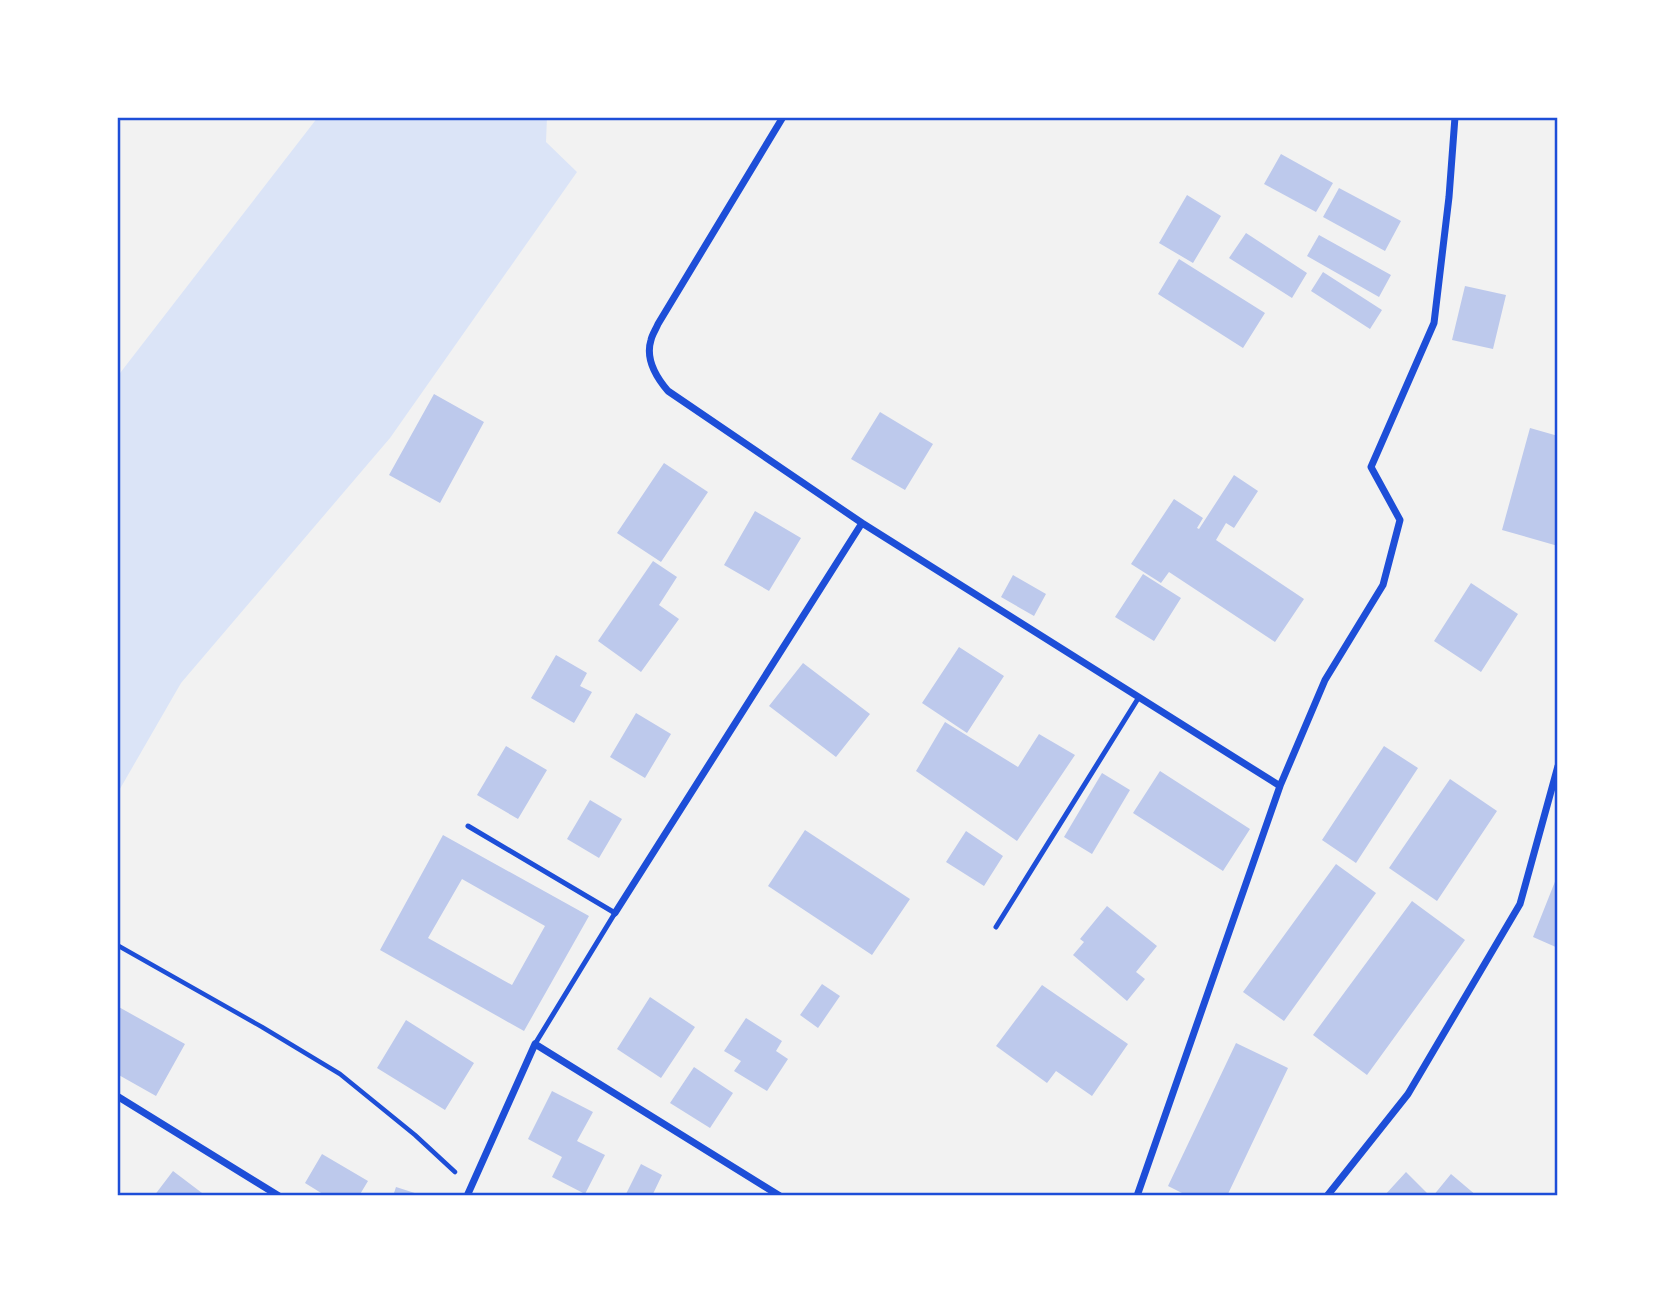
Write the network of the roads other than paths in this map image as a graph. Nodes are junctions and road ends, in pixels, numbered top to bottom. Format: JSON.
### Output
{"nodes":[{"id":1,"x":783,"y":117,"type":"edge"},
{"id":2,"x":1455,"y":117,"type":"edge"},
{"id":3,"x":862,"y":523,"type":"junction"},
{"id":4,"x":1139,"y":697,"type":"junction"},
{"id":5,"x":1558,"y":766,"type":"edge"},
{"id":6,"x":1280,"y":786,"type":"junction"},
{"id":7,"x":468,"y":826,"type":"dead end"},
{"id":8,"x":615,"y":913,"type":"junction"},
{"id":9,"x":996,"y":927,"type":"dead end"},
{"id":10,"x":535,"y":1044,"type":"junction"},
{"id":11,"x":117,"y":1096,"type":"edge"},
{"id":12,"x":279,"y":1196,"type":"edge"},
{"id":13,"x":467,"y":1196,"type":"edge"},
{"id":14,"x":780,"y":1196,"type":"edge"},
{"id":15,"x":1137,"y":1196,"type":"edge"},
{"id":16,"x":1327,"y":1196,"type":"edge"}],
"edges":[{"from":1,"to":3,"type":"street"},
{"from":2,"to":6,"type":"street"},
{"from":3,"to":4,"type":"street"},
{"from":3,"to":8,"type":"street"},
{"from":4,"to":6,"type":"street"},
{"from":4,"to":9,"type":"lane"},
{"from":5,"to":16,"type":"street"},
{"from":6,"to":15,"type":"street"},
{"from":7,"to":8,"type":"lane"},
{"from":8,"to":10,"type":"lane"},
{"from":10,"to":13,"type":"street"},
{"from":10,"to":14,"type":"street"},
{"from":11,"to":12,"type":"street"}]}
